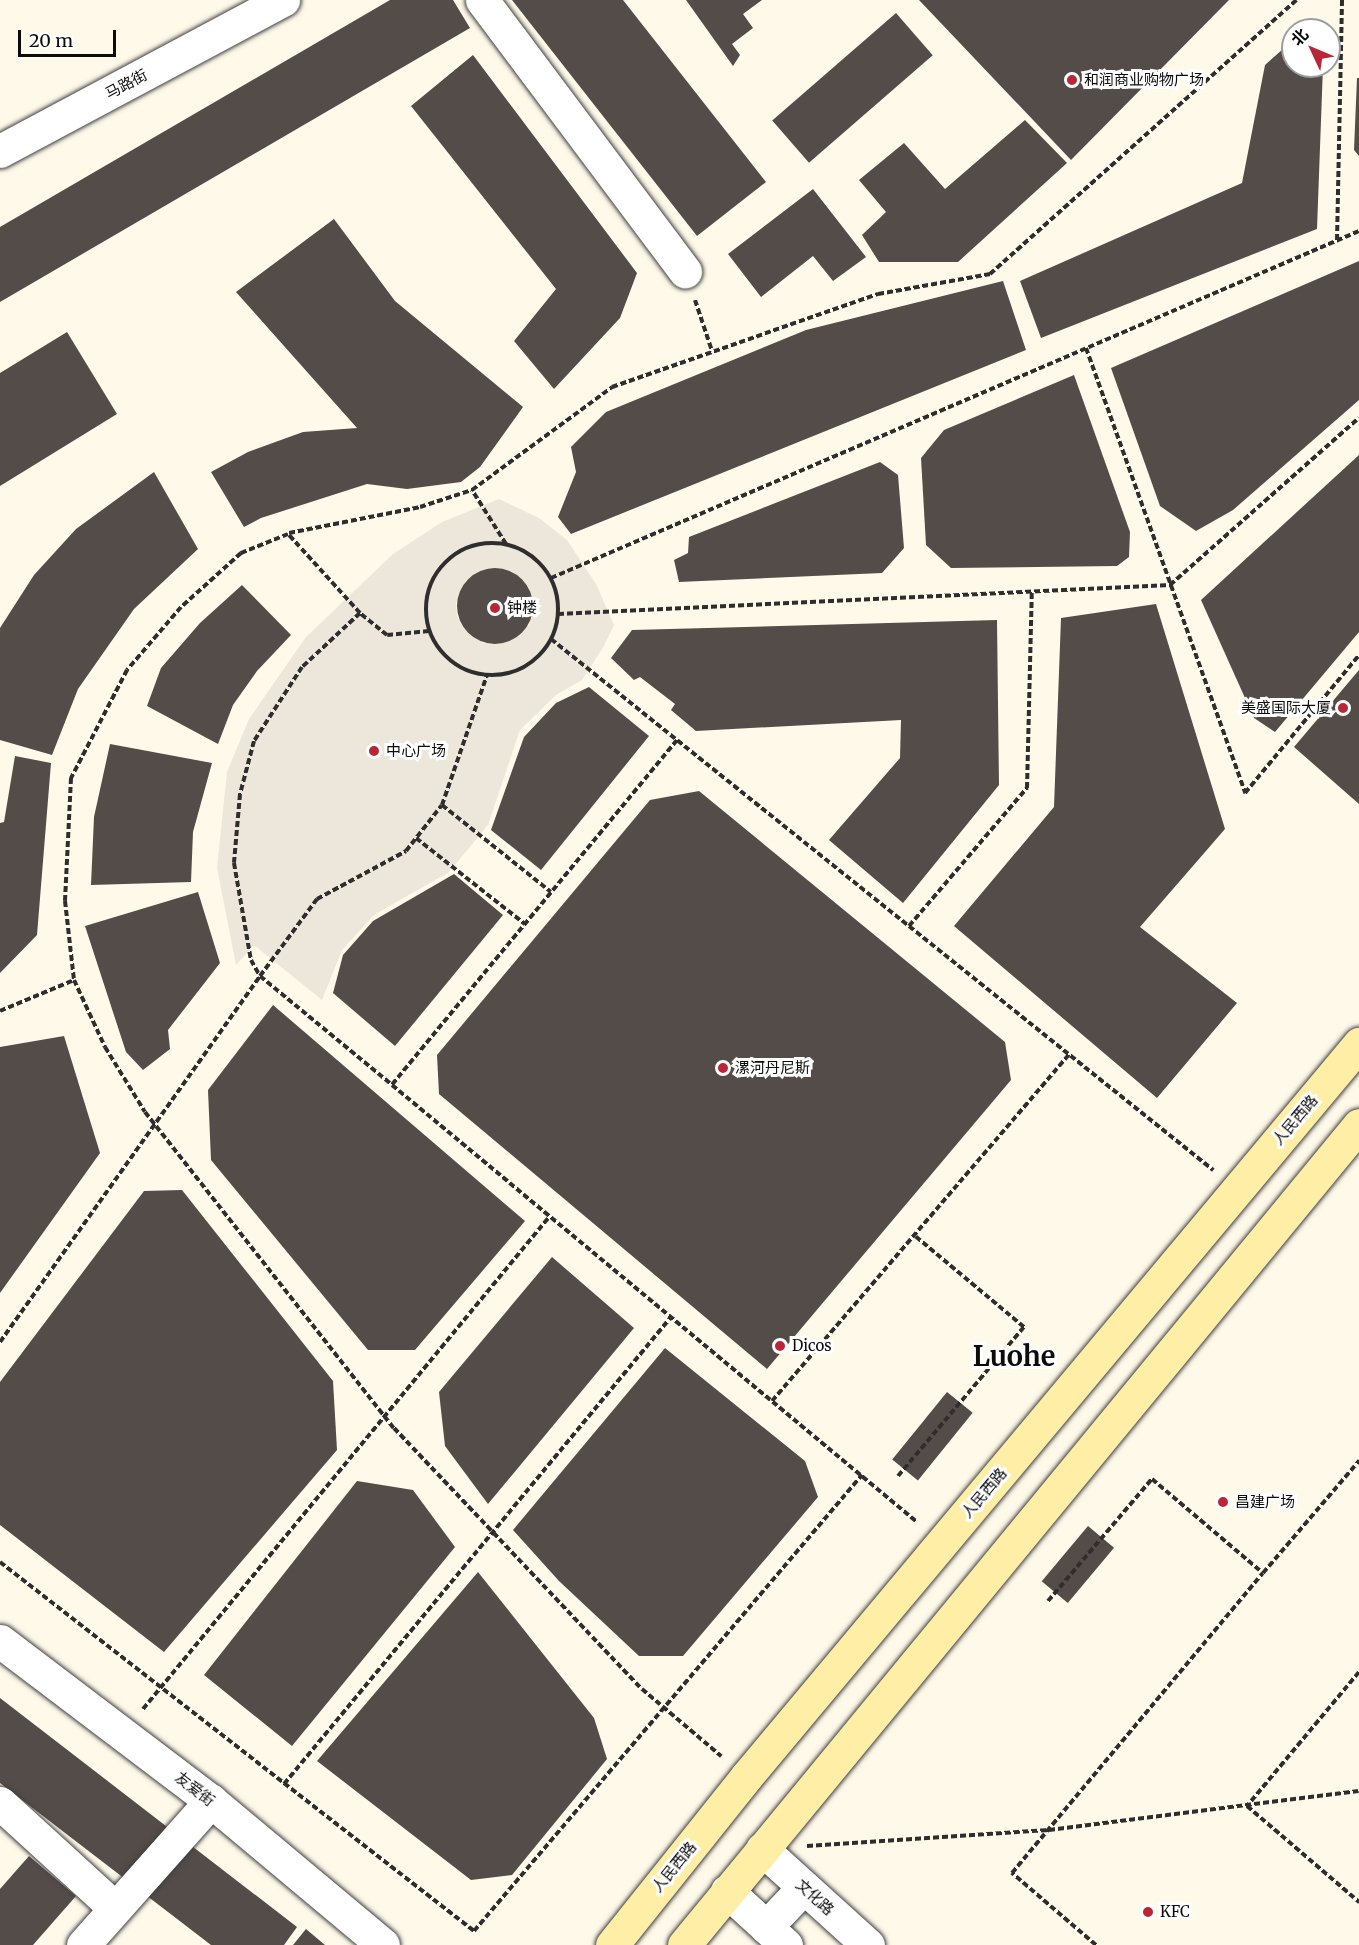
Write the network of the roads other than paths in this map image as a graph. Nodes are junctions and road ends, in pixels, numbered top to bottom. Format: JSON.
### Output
{"nodes":[{"id":1,"x":283,"y":0,"type":"edge"},
{"id":2,"x":482,"y":0,"type":"edge"},
{"id":3,"x":0,"y":151,"type":"edge"},
{"id":4,"x":685,"y":271,"type":"road end"},
{"id":5,"x":1359,"y":1044,"type":"edge"},
{"id":6,"x":1359,"y":1125,"type":"edge"},
{"id":7,"x":0,"y":1641,"type":"edge"},
{"id":8,"x":211,"y":1801,"type":"junction"},
{"id":9,"x":5,"y":1817,"type":"edge"},
{"id":10,"x":762,"y":1849,"type":"junction"},
{"id":11,"x":804,"y":1887,"type":"junction"},
{"id":12,"x":727,"y":1891,"type":"junction"},
{"id":13,"x":115,"y":1908,"type":"junction"},
{"id":14,"x":776,"y":1936,"type":"edge"},
{"id":15,"x":83,"y":1945,"type":"edge"},
{"id":16,"x":383,"y":1945,"type":"edge"},
{"id":17,"x":612,"y":1945,"type":"edge"},
{"id":18,"x":684,"y":1945,"type":"edge"},
{"id":19,"x":868,"y":1945,"type":"edge"}],
"edges":[{"from":1,"to":3,"type":"street","name":"马路街"},
{"from":2,"to":4,"type":"street"},
{"from":5,"to":17,"type":"main road","name":"人民西路"},
{"from":6,"to":10,"type":"main road"},
{"from":7,"to":8,"type":"street","name":"友爱街"},
{"from":8,"to":13,"type":"street"},
{"from":8,"to":16,"type":"street","name":"友爱街"},
{"from":9,"to":13,"type":"street"},
{"from":10,"to":11,"type":"street","name":"文化路"},
{"from":10,"to":12,"type":"main road"},
{"from":11,"to":14,"type":"street"},
{"from":11,"to":19,"type":"street","name":"文化路"},
{"from":12,"to":14,"type":"street"},
{"from":12,"to":18,"type":"main road"},
{"from":13,"to":15,"type":"street"}]}
